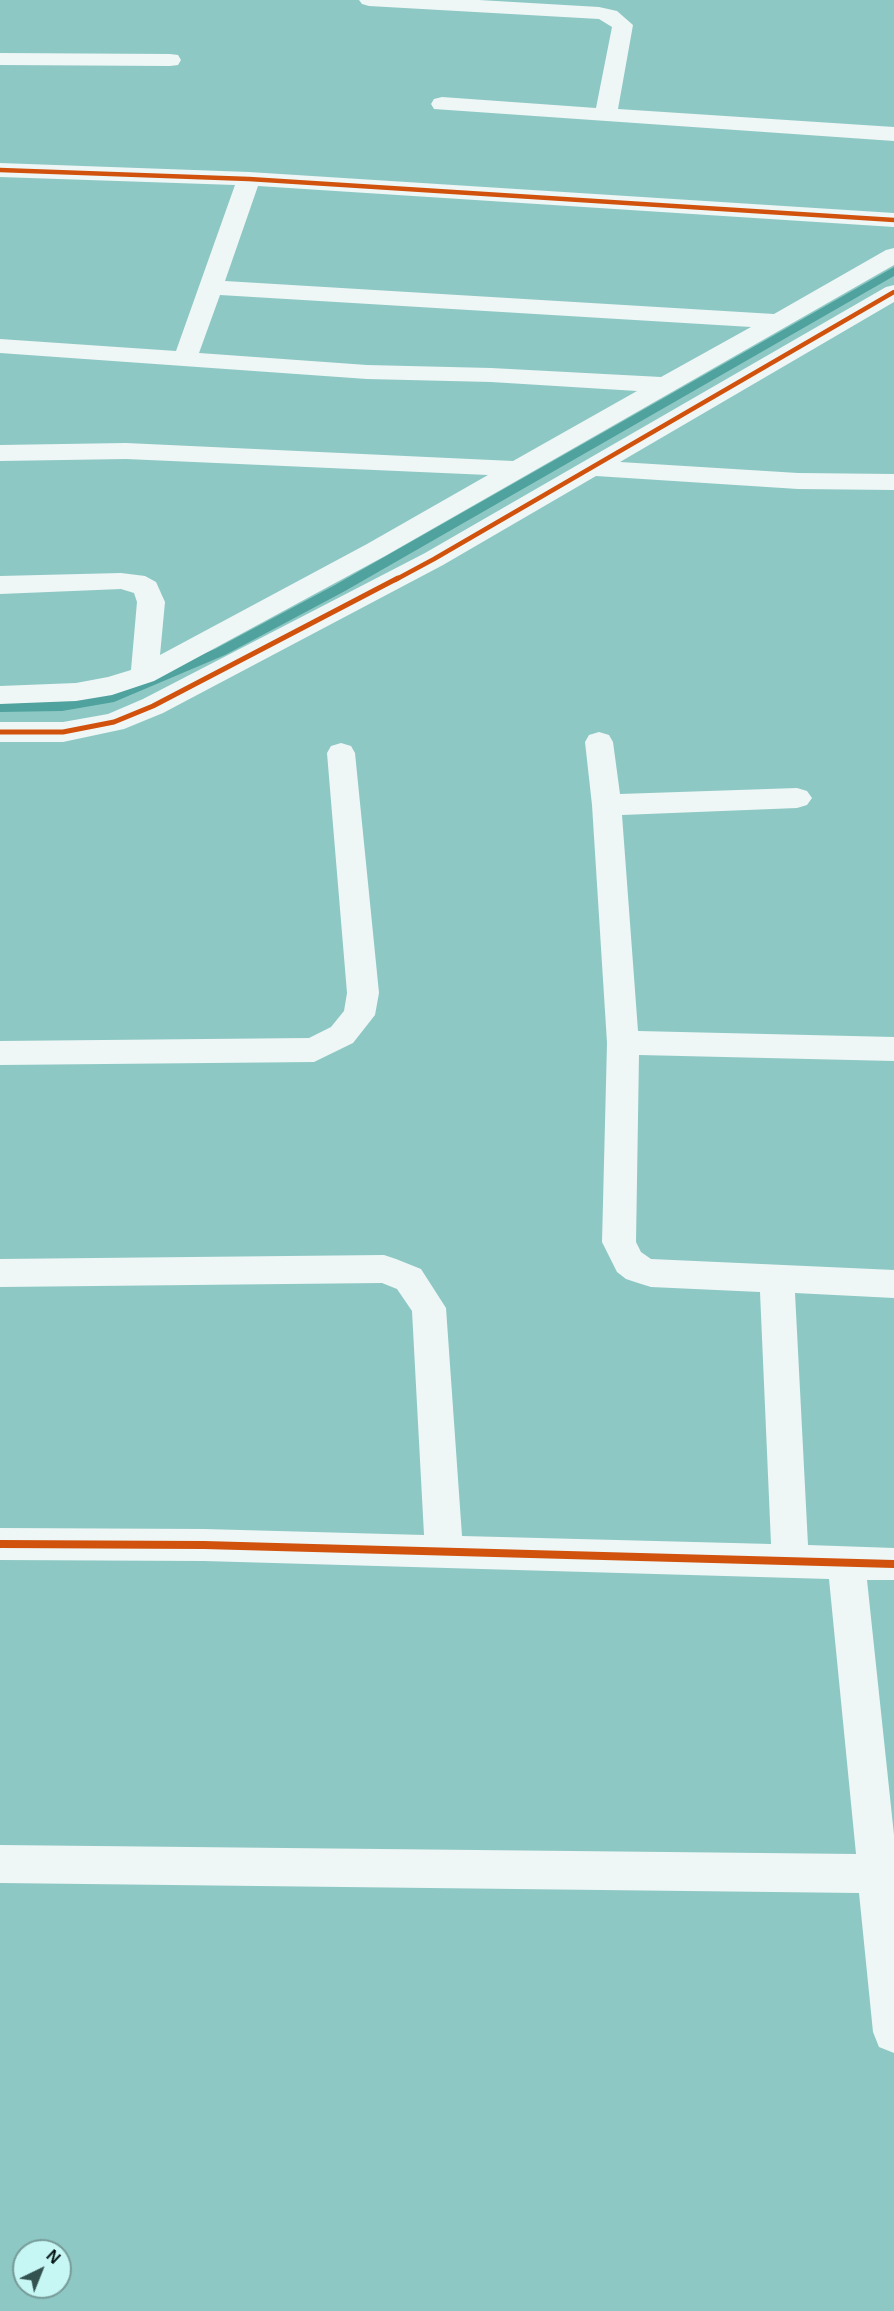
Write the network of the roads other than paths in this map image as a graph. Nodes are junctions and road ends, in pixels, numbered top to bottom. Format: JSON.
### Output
{"nodes":[{"id":1,"x":369,"y":0,"type":"edge"},
{"id":2,"x":0,"y":59,"type":"edge"},
{"id":3,"x":170,"y":60,"type":"dead end"},
{"id":4,"x":442,"y":104,"type":"dead end"},
{"id":5,"x":606,"y":115,"type":"junction"},
{"id":6,"x":894,"y":134,"type":"edge"},
{"id":7,"x":0,"y":170,"type":"edge"},
{"id":8,"x":249,"y":179,"type":"junction"},
{"id":9,"x":894,"y":220,"type":"edge"},
{"id":10,"x":894,"y":255,"type":"edge"},
{"id":11,"x":210,"y":287,"type":"junction"},
{"id":12,"x":894,"y":292,"type":"edge"},
{"id":13,"x":778,"y":321,"type":"junction"},
{"id":14,"x":0,"y":346,"type":"edge"},
{"id":15,"x":185,"y":359,"type":"junction"},
{"id":16,"x":666,"y":385,"type":"junction"},
{"id":17,"x":0,"y":453,"type":"edge"},
{"id":18,"x":556,"y":472,"type":"junction"},
{"id":19,"x":894,"y":482,"type":"edge"},
{"id":20,"x":0,"y":585,"type":"edge"},
{"id":21,"x":144,"y":675,"type":"junction"},
{"id":22,"x":0,"y":695,"type":"edge"},
{"id":23,"x":0,"y":732,"type":"edge"},
{"id":24,"x":599,"y":742,"type":"dead end"},
{"id":25,"x":341,"y":753,"type":"dead end"},
{"id":26,"x":797,"y":798,"type":"dead end"},
{"id":27,"x":607,"y":804,"type":"junction"},
{"id":28,"x":623,"y":1043,"type":"junction"},
{"id":29,"x":894,"y":1049,"type":"edge"},
{"id":30,"x":0,"y":1053,"type":"edge"},
{"id":31,"x":0,"y":1273,"type":"edge"},
{"id":32,"x":777,"y":1279,"type":"junction"},
{"id":33,"x":894,"y":1284,"type":"edge"},
{"id":34,"x":0,"y":1544,"type":"edge"},
{"id":35,"x":444,"y":1551,"type":"junction"},
{"id":36,"x":790,"y":1560,"type":"junction"},
{"id":37,"x":846,"y":1562,"type":"junction"},
{"id":38,"x":894,"y":1563,"type":"edge"},
{"id":39,"x":0,"y":1864,"type":"edge"},
{"id":40,"x":878,"y":1874,"type":"junction"},
{"id":41,"x":894,"y":2032,"type":"edge"}],
"edges":[{"from":1,"to":5,"type":"street"},
{"from":2,"to":3,"type":"street"},
{"from":4,"to":5,"type":"street"},
{"from":5,"to":6,"type":"street"},
{"from":7,"to":8,"type":"street"},
{"from":8,"to":9,"type":"street"},
{"from":8,"to":11,"type":"street"},
{"from":10,"to":13,"type":"street"},
{"from":11,"to":13,"type":"street"},
{"from":11,"to":15,"type":"street"},
{"from":12,"to":18,"type":"street"},
{"from":13,"to":16,"type":"street"},
{"from":14,"to":15,"type":"street"},
{"from":15,"to":16,"type":"street"},
{"from":16,"to":18,"type":"street"},
{"from":17,"to":18,"type":"street"},
{"from":18,"to":19,"type":"street"},
{"from":18,"to":21,"type":"street"},
{"from":18,"to":23,"type":"street"},
{"from":20,"to":21,"type":"street"},
{"from":21,"to":22,"type":"street"},
{"from":24,"to":27,"type":"street"},
{"from":25,"to":30,"type":"street"},
{"from":26,"to":27,"type":"street"},
{"from":27,"to":28,"type":"street"},
{"from":28,"to":29,"type":"street"},
{"from":28,"to":32,"type":"street"},
{"from":31,"to":35,"type":"street"},
{"from":32,"to":33,"type":"street"},
{"from":32,"to":36,"type":"street"},
{"from":34,"to":35,"type":"street"},
{"from":35,"to":36,"type":"street"},
{"from":36,"to":37,"type":"street"},
{"from":37,"to":38,"type":"street"},
{"from":37,"to":40,"type":"street"},
{"from":39,"to":40,"type":"street"},
{"from":40,"to":41,"type":"street"}]}
